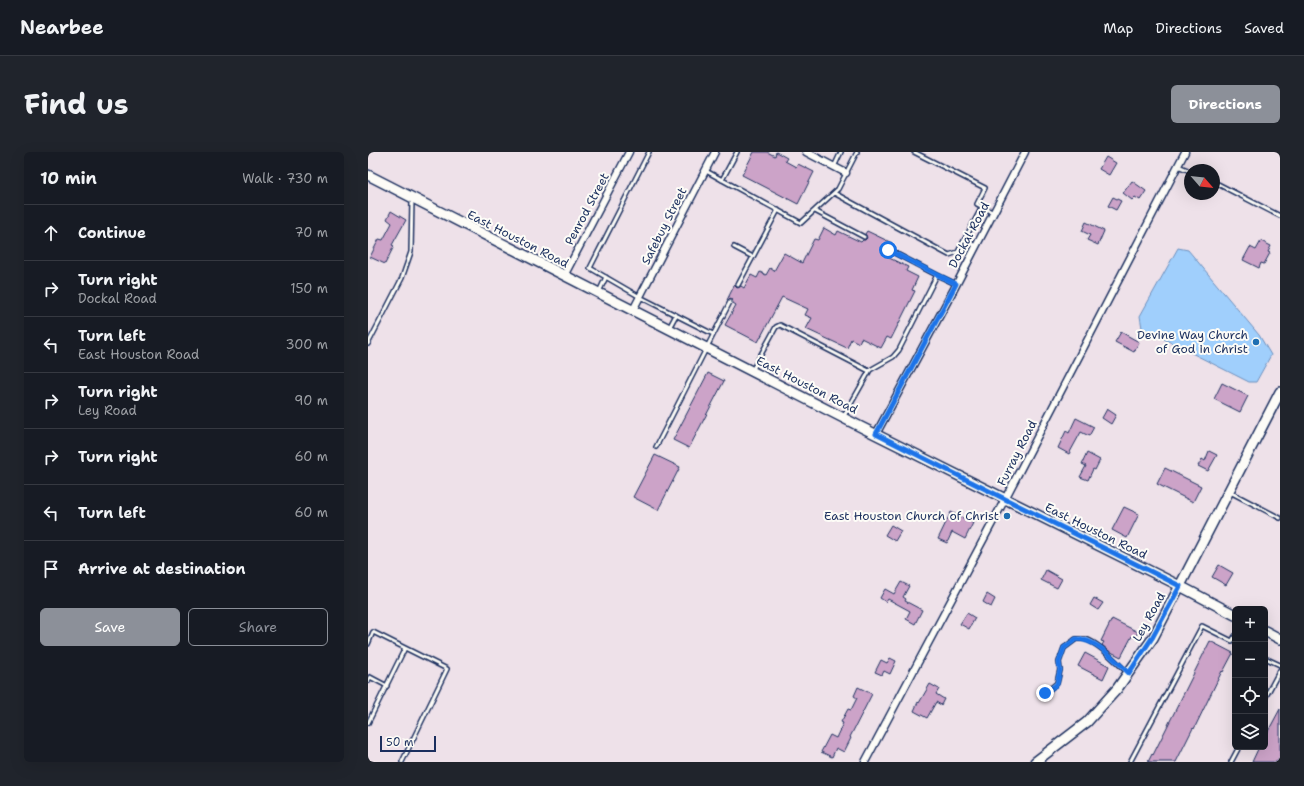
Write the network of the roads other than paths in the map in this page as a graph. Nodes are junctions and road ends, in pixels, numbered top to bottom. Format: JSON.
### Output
{"nodes":[{"id":1,"x":629,"y":152,"type":"edge"},
{"id":2,"x":649,"y":152,"type":"edge"},
{"id":3,"x":715,"y":152,"type":"edge"},
{"id":4,"x":737,"y":152,"type":"edge"},
{"id":5,"x":806,"y":152,"type":"edge"},
{"id":6,"x":841,"y":152,"type":"edge"},
{"id":7,"x":857,"y":152,"type":"edge"},
{"id":8,"x":914,"y":152,"type":"edge"},
{"id":9,"x":1025,"y":152,"type":"edge"},
{"id":10,"x":1185,"y":152,"type":"edge"},
{"id":11,"x":1178,"y":166,"type":"junction"},
{"id":12,"x":834,"y":167,"type":"junction"},
{"id":13,"x":1184,"y":168,"type":"edge"},
{"id":14,"x":705,"y":171,"type":"junction"},
{"id":15,"x":846,"y":173,"type":"junction"},
{"id":16,"x":368,"y":175,"type":"edge"},
{"id":17,"x":722,"y":180,"type":"junction"},
{"id":18,"x":1220,"y":185,"type":"edge"},
{"id":19,"x":834,"y":193,"type":"junction"},
{"id":20,"x":412,"y":198,"type":"junction"},
{"id":21,"x":982,"y":207,"type":"junction"},
{"id":22,"x":778,"y":210,"type":"junction"},
{"id":23,"x":814,"y":211,"type":"junction"},
{"id":24,"x":994,"y":213,"type":"junction"},
{"id":25,"x":1280,"y":216,"type":"edge"},
{"id":26,"x":864,"y":237,"type":"dead end"},
{"id":27,"x":964,"y":240,"type":"junction"},
{"id":28,"x":976,"y":246,"type":"junction"},
{"id":29,"x":734,"y":248,"type":"dead end"},
{"id":30,"x":888,"y":250,"type":"dead end"},
{"id":31,"x":754,"y":257,"type":"junction"},
{"id":32,"x":564,"y":276,"type":"junction"},
{"id":33,"x":938,"y":276,"type":"junction"},
{"id":34,"x":606,"y":277,"type":"junction"},
{"id":35,"x":956,"y":284,"type":"junction"},
{"id":36,"x":738,"y":285,"type":"dead end"},
{"id":37,"x":598,"y":293,"type":"junction"},
{"id":38,"x":640,"y":297,"type":"junction"},
{"id":39,"x":730,"y":302,"type":"dead end"},
{"id":40,"x":633,"y":310,"type":"junction"},
{"id":41,"x":676,"y":315,"type":"junction"},
{"id":42,"x":669,"y":328,"type":"junction"},
{"id":43,"x":713,"y":334,"type":"junction"},
{"id":44,"x":368,"y":344,"type":"edge"},
{"id":45,"x":706,"y":347,"type":"junction"},
{"id":46,"x":752,"y":371,"type":"junction"},
{"id":47,"x":869,"y":371,"type":"junction"},
{"id":48,"x":1280,"y":392,"type":"edge"},
{"id":49,"x":843,"y":418,"type":"junction"},
{"id":50,"x":876,"y":434,"type":"junction"},
{"id":51,"x":656,"y":447,"type":"dead end"},
{"id":52,"x":1229,"y":491,"type":"junction"},
{"id":53,"x":1005,"y":499,"type":"junction"},
{"id":54,"x":1280,"y":518,"type":"edge"},
{"id":55,"x":1180,"y":586,"type":"junction"},
{"id":56,"x":1232,"y":613,"type":"edge"},
{"id":57,"x":1268,"y":633,"type":"edge"},
{"id":58,"x":1280,"y":639,"type":"edge"},
{"id":59,"x":1232,"y":641,"type":"edge"},
{"id":60,"x":368,"y":644,"type":"edge"},
{"id":61,"x":405,"y":648,"type":"junction"},
{"id":62,"x":1268,"y":659,"type":"edge"},
{"id":63,"x":1280,"y":665,"type":"edge"},
{"id":64,"x":1280,"y":670,"type":"edge"},
{"id":65,"x":1129,"y":673,"type":"junction"},
{"id":66,"x":368,"y":681,"type":"edge"},
{"id":67,"x":387,"y":686,"type":"junction"},
{"id":68,"x":1268,"y":692,"type":"edge"},
{"id":69,"x":1045,"y":693,"type":"dead end"},
{"id":70,"x":368,"y":723,"type":"edge"},
{"id":71,"x":1237,"y":750,"type":"edge"},
{"id":72,"x":402,"y":762,"type":"edge"},
{"id":73,"x":865,"y":762,"type":"edge"},
{"id":74,"x":1036,"y":762,"type":"edge"},
{"id":75,"x":1130,"y":762,"type":"edge"},
{"id":76,"x":1231,"y":762,"type":"edge"}],
"edges":[{"from":1,"to":32,"type":"street","name":"Penrod Street"},
{"from":2,"to":34,"type":"lane"},
{"from":3,"to":14,"type":"street","name":"Safebuy Street"},
{"from":4,"to":17,"type":"lane"},
{"from":5,"to":12,"type":"street"},
{"from":6,"to":12,"type":"lane"},
{"from":7,"to":15,"type":"lane"},
{"from":8,"to":21,"type":"lane"},
{"from":9,"to":24,"type":"street","name":"Dockal Road"},
{"from":10,"to":11,"type":"street","name":"Furray Road"},
{"from":11,"to":13,"type":"lane"},
{"from":11,"to":53,"type":"street","name":"Furray Road"},
{"from":12,"to":15,"type":"street"},
{"from":14,"to":17,"type":"lane"},
{"from":14,"to":38,"type":"street","name":"Safebuy Street"},
{"from":15,"to":19,"type":"lane"},
{"from":16,"to":20,"type":"street","name":"East Houston Road"},
{"from":17,"to":22,"type":"lane"},
{"from":18,"to":25,"type":"lane"},
{"from":19,"to":23,"type":"lane"},
{"from":19,"to":27,"type":"lane"},
{"from":20,"to":32,"type":"street","name":"East Houston Road"},
{"from":20,"to":44,"type":"lane"},
{"from":21,"to":24,"type":"lane"},
{"from":21,"to":27,"type":"lane"},
{"from":22,"to":23,"type":"lane"},
{"from":22,"to":31,"type":"lane"},
{"from":23,"to":26,"type":"lane"},
{"from":24,"to":28,"type":"street","name":"Dockal Road"},
{"from":27,"to":28,"type":"lane"},
{"from":28,"to":35,"type":"street","name":"Dockal Road"},
{"from":29,"to":31,"type":"lane"},
{"from":30,"to":33,"type":"lane"},
{"from":31,"to":36,"type":"lane"},
{"from":32,"to":37,"type":"street","name":"East Houston Road"},
{"from":33,"to":35,"type":"lane"},
{"from":33,"to":47,"type":"lane"},
{"from":34,"to":37,"type":"lane"},
{"from":34,"to":38,"type":"lane"},
{"from":35,"to":50,"type":"street","name":"Dockal Road"},
{"from":37,"to":40,"type":"street","name":"East Houston Road"},
{"from":38,"to":40,"type":"street","name":"Safebuy Street"},
{"from":38,"to":41,"type":"lane"},
{"from":39,"to":43,"type":"lane"},
{"from":40,"to":42,"type":"street","name":"East Houston Road"},
{"from":41,"to":42,"type":"lane"},
{"from":41,"to":43,"type":"lane"},
{"from":42,"to":45,"type":"street","name":"East Houston Road"},
{"from":43,"to":45,"type":"lane"},
{"from":45,"to":46,"type":"street","name":"East Houston Road"},
{"from":45,"to":51,"type":"lane"},
{"from":46,"to":47,"type":"lane"},
{"from":46,"to":49,"type":"street","name":"East Houston Road"},
{"from":47,"to":49,"type":"lane"},
{"from":48,"to":52,"type":"street","name":"Ley Road"},
{"from":49,"to":50,"type":"street","name":"East Houston Road"},
{"from":50,"to":53,"type":"street","name":"East Houston Road"},
{"from":52,"to":54,"type":"lane"},
{"from":52,"to":55,"type":"street","name":"Ley Road"},
{"from":53,"to":55,"type":"street","name":"East Houston Road"},
{"from":53,"to":73,"type":"street","name":"Furray Road"},
{"from":55,"to":56,"type":"street","name":"East Houston Road"},
{"from":55,"to":65,"type":"street","name":"Ley Road"},
{"from":57,"to":58,"type":"street"},
{"from":59,"to":75,"type":"lane"},
{"from":60,"to":61,"type":"lane"},
{"from":61,"to":67,"type":"lane"},
{"from":61,"to":72,"type":"lane"},
{"from":62,"to":63,"type":"lane"},
{"from":64,"to":68,"type":"lane"},
{"from":65,"to":69,"type":"lane"},
{"from":65,"to":74,"type":"street","name":"Ley Road"},
{"from":66,"to":67,"type":"lane"},
{"from":67,"to":70,"type":"lane"},
{"from":71,"to":76,"type":"lane"}]}
